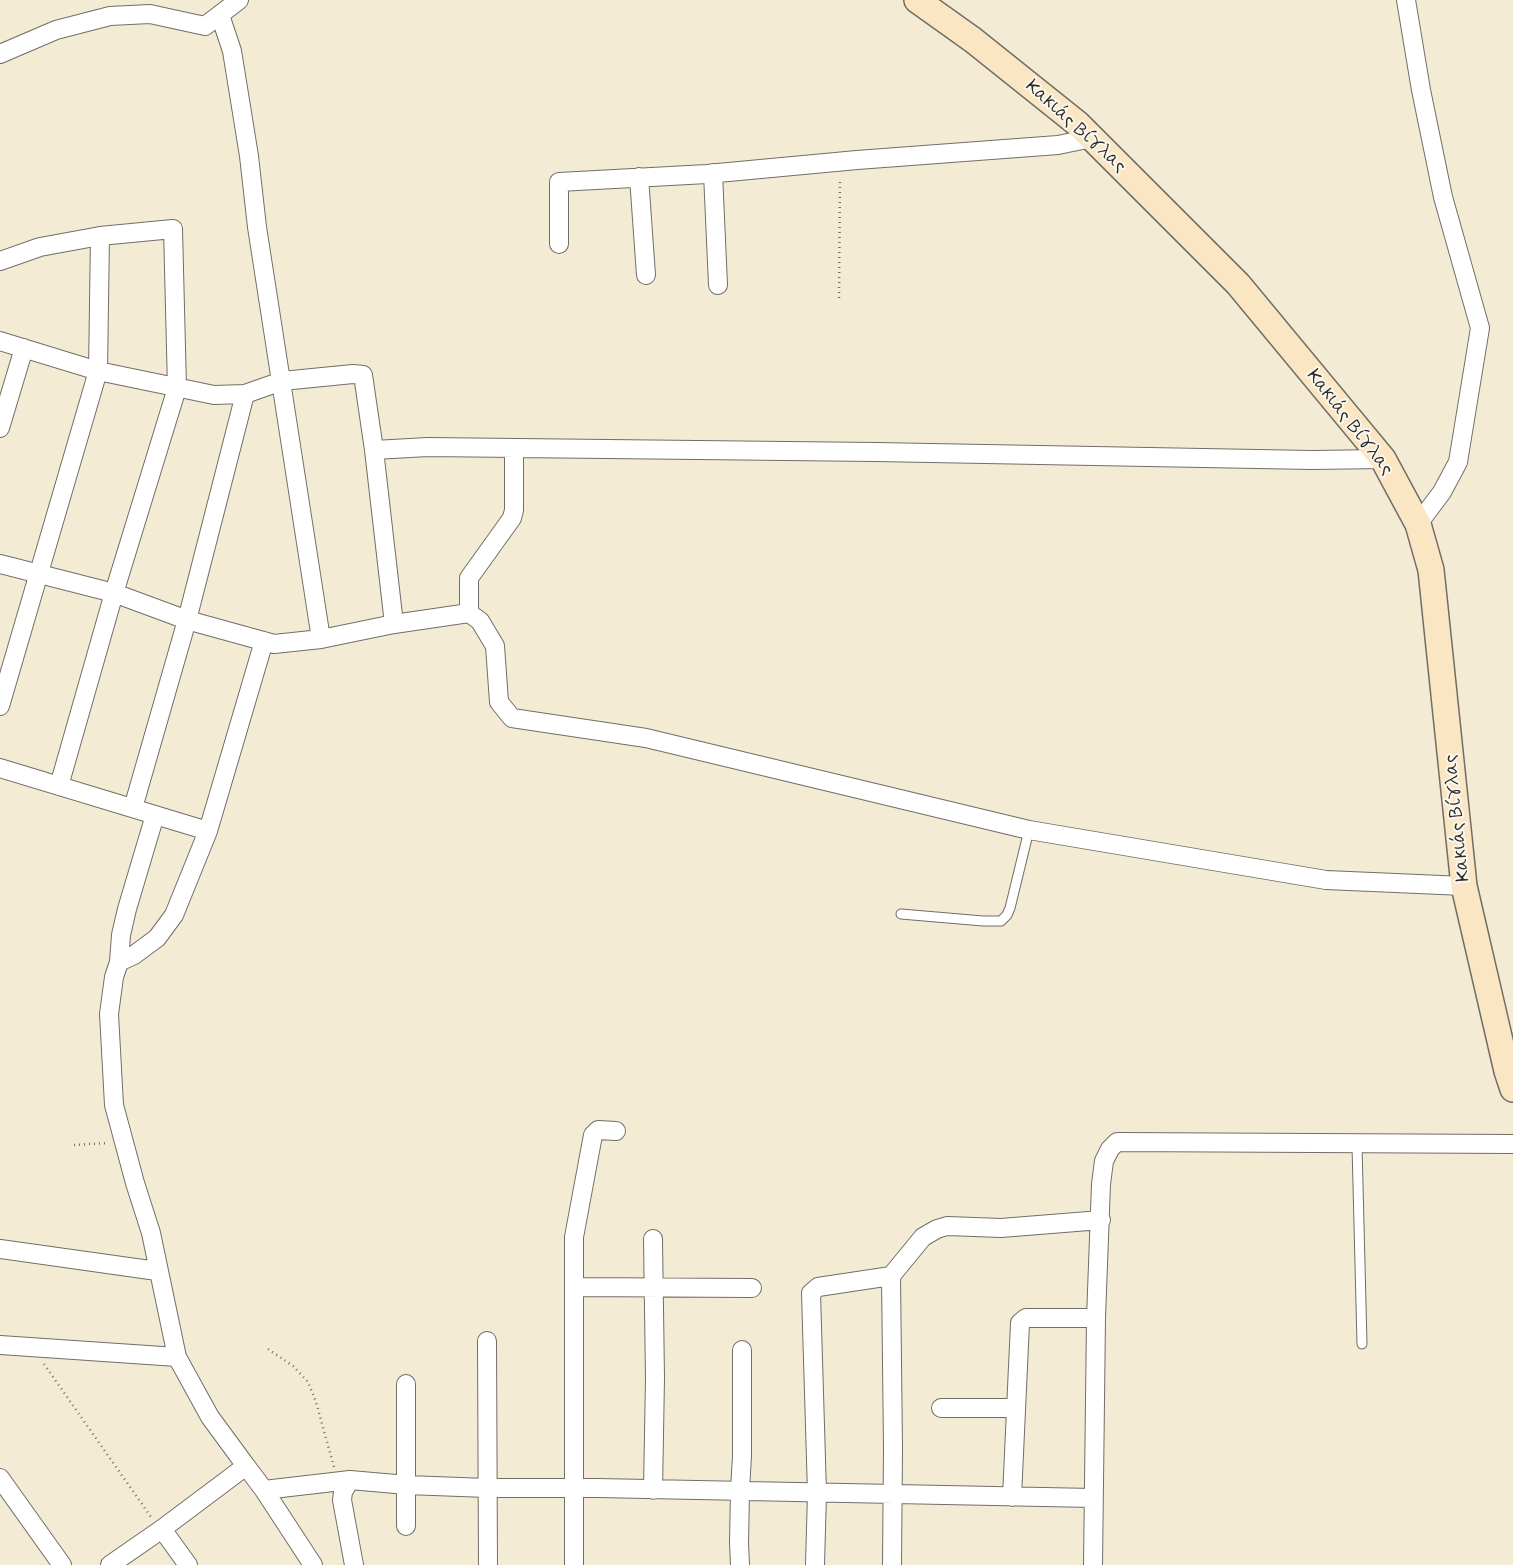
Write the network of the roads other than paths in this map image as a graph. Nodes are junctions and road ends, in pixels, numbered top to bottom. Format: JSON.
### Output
{"nodes":[{"id":1,"x":240,"y":0,"type":"edge"},
{"id":2,"x":917,"y":0,"type":"edge"},
{"id":3,"x":1406,"y":0,"type":"edge"},
{"id":4,"x":220,"y":15,"type":"junction"},
{"id":5,"x":0,"y":54,"type":"edge"},
{"id":6,"x":1092,"y":138,"type":"junction"},
{"id":7,"x":713,"y":173,"type":"junction"},
{"id":8,"x":639,"y":178,"type":"junction"},
{"id":9,"x":100,"y":236,"type":"junction"},
{"id":10,"x":559,"y":244,"type":"dead end"},
{"id":11,"x":0,"y":261,"type":"edge"},
{"id":12,"x":646,"y":275,"type":"dead end"},
{"id":13,"x":718,"y":285,"type":"dead end"},
{"id":14,"x":0,"y":341,"type":"edge"},
{"id":15,"x":24,"y":348,"type":"junction"},
{"id":16,"x":98,"y":371,"type":"junction"},
{"id":17,"x":282,"y":381,"type":"junction"},
{"id":18,"x":177,"y":388,"type":"junction"},
{"id":19,"x":245,"y":394,"type":"junction"},
{"id":20,"x":0,"y":428,"type":"edge"},
{"id":21,"x":514,"y":448,"type":"junction"},
{"id":22,"x":374,"y":450,"type":"junction"},
{"id":23,"x":1383,"y":459,"type":"junction"},
{"id":24,"x":1418,"y":524,"type":"junction"},
{"id":25,"x":0,"y":564,"type":"edge"},
{"id":26,"x":39,"y":574,"type":"junction"},
{"id":27,"x":114,"y":593,"type":"junction"},
{"id":28,"x":469,"y":613,"type":"junction"},
{"id":29,"x":187,"y":620,"type":"junction"},
{"id":30,"x":394,"y":624,"type":"junction"},
{"id":31,"x":321,"y":639,"type":"junction"},
{"id":32,"x":264,"y":641,"type":"junction"},
{"id":33,"x":0,"y":706,"type":"edge"},
{"id":34,"x":0,"y":768,"type":"edge"},
{"id":35,"x":59,"y":786,"type":"junction"},
{"id":36,"x":133,"y":808,"type":"junction"},
{"id":37,"x":155,"y":815,"type":"junction"},
{"id":38,"x":1029,"y":830,"type":"junction"},
{"id":39,"x":208,"y":831,"type":"junction"},
{"id":40,"x":1464,"y":886,"type":"junction"},
{"id":41,"x":901,"y":914,"type":"dead end"},
{"id":42,"x":119,"y":962,"type":"junction"},
{"id":43,"x":1513,"y":1090,"type":"edge"},
{"id":44,"x":616,"y":1130,"type":"dead end"},
{"id":45,"x":1513,"y":1144,"type":"edge"},
{"id":46,"x":1357,"y":1145,"type":"junction"},
{"id":47,"x":1101,"y":1220,"type":"junction"},
{"id":48,"x":653,"y":1239,"type":"dead end"},
{"id":49,"x":0,"y":1249,"type":"edge"},
{"id":50,"x":157,"y":1271,"type":"junction"},
{"id":51,"x":891,"y":1276,"type":"junction"},
{"id":52,"x":574,"y":1287,"type":"junction"},
{"id":53,"x":654,"y":1287,"type":"junction"},
{"id":54,"x":752,"y":1288,"type":"dead end"},
{"id":55,"x":1096,"y":1318,"type":"junction"},
{"id":56,"x":487,"y":1342,"type":"dead end"},
{"id":57,"x":1362,"y":1344,"type":"dead end"},
{"id":58,"x":0,"y":1345,"type":"edge"},
{"id":59,"x":742,"y":1350,"type":"dead end"},
{"id":60,"x":177,"y":1357,"type":"junction"},
{"id":61,"x":406,"y":1384,"type":"dead end"},
{"id":62,"x":941,"y":1408,"type":"dead end"},
{"id":63,"x":1015,"y":1408,"type":"junction"},
{"id":64,"x":246,"y":1466,"type":"junction"},
{"id":65,"x":0,"y":1478,"type":"edge"},
{"id":66,"x":344,"y":1480,"type":"junction"},
{"id":67,"x":407,"y":1485,"type":"junction"},
{"id":68,"x":487,"y":1488,"type":"junction"},
{"id":69,"x":573,"y":1488,"type":"junction"},
{"id":70,"x":264,"y":1490,"type":"junction"},
{"id":71,"x":653,"y":1490,"type":"junction"},
{"id":72,"x":740,"y":1490,"type":"junction"},
{"id":73,"x":817,"y":1493,"type":"junction"},
{"id":74,"x":891,"y":1494,"type":"junction"},
{"id":75,"x":1012,"y":1497,"type":"junction"},
{"id":76,"x":1093,"y":1498,"type":"junction"},
{"id":77,"x":406,"y":1526,"type":"dead end"},
{"id":78,"x":162,"y":1529,"type":"junction"},
{"id":79,"x":62,"y":1565,"type":"edge"},
{"id":80,"x":110,"y":1565,"type":"edge"},
{"id":81,"x":188,"y":1565,"type":"edge"},
{"id":82,"x":313,"y":1565,"type":"edge"},
{"id":83,"x":354,"y":1565,"type":"edge"},
{"id":84,"x":488,"y":1565,"type":"edge"},
{"id":85,"x":574,"y":1565,"type":"edge"},
{"id":86,"x":740,"y":1565,"type":"edge"},
{"id":87,"x":815,"y":1565,"type":"edge"},
{"id":88,"x":892,"y":1565,"type":"edge"},
{"id":89,"x":1093,"y":1565,"type":"edge"}],
"edges":[{"from":1,"to":4,"type":"street"},
{"from":2,"to":6,"type":"street","name":"Κακιάς Βίγλας"},
{"from":3,"to":24,"type":"street"},
{"from":4,"to":5,"type":"street"},
{"from":4,"to":17,"type":"street"},
{"from":6,"to":7,"type":"street"},
{"from":6,"to":23,"type":"street","name":"Κακιάς Βίγλας"},
{"from":7,"to":8,"type":"street"},
{"from":7,"to":13,"type":"street"},
{"from":8,"to":10,"type":"street"},
{"from":8,"to":12,"type":"street"},
{"from":9,"to":11,"type":"street"},
{"from":9,"to":16,"type":"street"},
{"from":9,"to":18,"type":"street"},
{"from":14,"to":15,"type":"street"},
{"from":15,"to":16,"type":"street"},
{"from":15,"to":20,"type":"street"},
{"from":16,"to":18,"type":"street"},
{"from":16,"to":26,"type":"street"},
{"from":17,"to":19,"type":"street"},
{"from":17,"to":22,"type":"street"},
{"from":17,"to":31,"type":"street"},
{"from":18,"to":19,"type":"street"},
{"from":18,"to":27,"type":"street"},
{"from":19,"to":29,"type":"street"},
{"from":21,"to":22,"type":"street"},
{"from":21,"to":23,"type":"street"},
{"from":21,"to":28,"type":"street"},
{"from":22,"to":30,"type":"street"},
{"from":23,"to":24,"type":"street","name":"Κακιάς Βίγλας"},
{"from":24,"to":40,"type":"street","name":"Κακιάς Βίγλας"},
{"from":25,"to":26,"type":"street"},
{"from":26,"to":27,"type":"street"},
{"from":26,"to":33,"type":"street"},
{"from":27,"to":29,"type":"street"},
{"from":27,"to":35,"type":"street"},
{"from":28,"to":30,"type":"street"},
{"from":28,"to":38,"type":"street"},
{"from":29,"to":32,"type":"street"},
{"from":29,"to":36,"type":"street"},
{"from":30,"to":31,"type":"street"},
{"from":31,"to":32,"type":"street"},
{"from":32,"to":39,"type":"street"},
{"from":34,"to":35,"type":"street"},
{"from":35,"to":36,"type":"street"},
{"from":36,"to":37,"type":"street"},
{"from":37,"to":39,"type":"street"},
{"from":37,"to":42,"type":"street"},
{"from":38,"to":40,"type":"street"},
{"from":38,"to":41,"type":"lane"},
{"from":39,"to":42,"type":"street"},
{"from":40,"to":43,"type":"street","name":"Κακιάς Βίγλας"},
{"from":42,"to":50,"type":"street"},
{"from":44,"to":52,"type":"street"},
{"from":45,"to":46,"type":"street"},
{"from":46,"to":47,"type":"street"},
{"from":46,"to":57,"type":"lane"},
{"from":47,"to":51,"type":"street"},
{"from":47,"to":55,"type":"street"},
{"from":48,"to":53,"type":"street"},
{"from":49,"to":50,"type":"street"},
{"from":50,"to":60,"type":"street"},
{"from":51,"to":73,"type":"street"},
{"from":51,"to":74,"type":"street"},
{"from":52,"to":53,"type":"street"},
{"from":52,"to":69,"type":"street"},
{"from":53,"to":54,"type":"street"},
{"from":53,"to":71,"type":"street"},
{"from":55,"to":63,"type":"street"},
{"from":55,"to":76,"type":"street"},
{"from":56,"to":68,"type":"street"},
{"from":58,"to":60,"type":"street"},
{"from":59,"to":72,"type":"street"},
{"from":60,"to":64,"type":"street"},
{"from":61,"to":67,"type":"street"},
{"from":62,"to":63,"type":"street"},
{"from":63,"to":75,"type":"street"},
{"from":64,"to":70,"type":"street"},
{"from":64,"to":78,"type":"street"},
{"from":65,"to":79,"type":"street"},
{"from":66,"to":67,"type":"street"},
{"from":66,"to":70,"type":"street"},
{"from":66,"to":83,"type":"street"},
{"from":67,"to":68,"type":"street"},
{"from":67,"to":77,"type":"street"},
{"from":68,"to":69,"type":"street"},
{"from":68,"to":84,"type":"street"},
{"from":69,"to":71,"type":"street"},
{"from":69,"to":85,"type":"street"},
{"from":70,"to":82,"type":"street"},
{"from":71,"to":72,"type":"street"},
{"from":72,"to":73,"type":"street"},
{"from":72,"to":86,"type":"street"},
{"from":73,"to":74,"type":"street"},
{"from":73,"to":87,"type":"street"},
{"from":74,"to":75,"type":"street"},
{"from":74,"to":88,"type":"street"},
{"from":75,"to":76,"type":"street"},
{"from":76,"to":89,"type":"street"},
{"from":78,"to":80,"type":"street"},
{"from":78,"to":81,"type":"street"}]}
